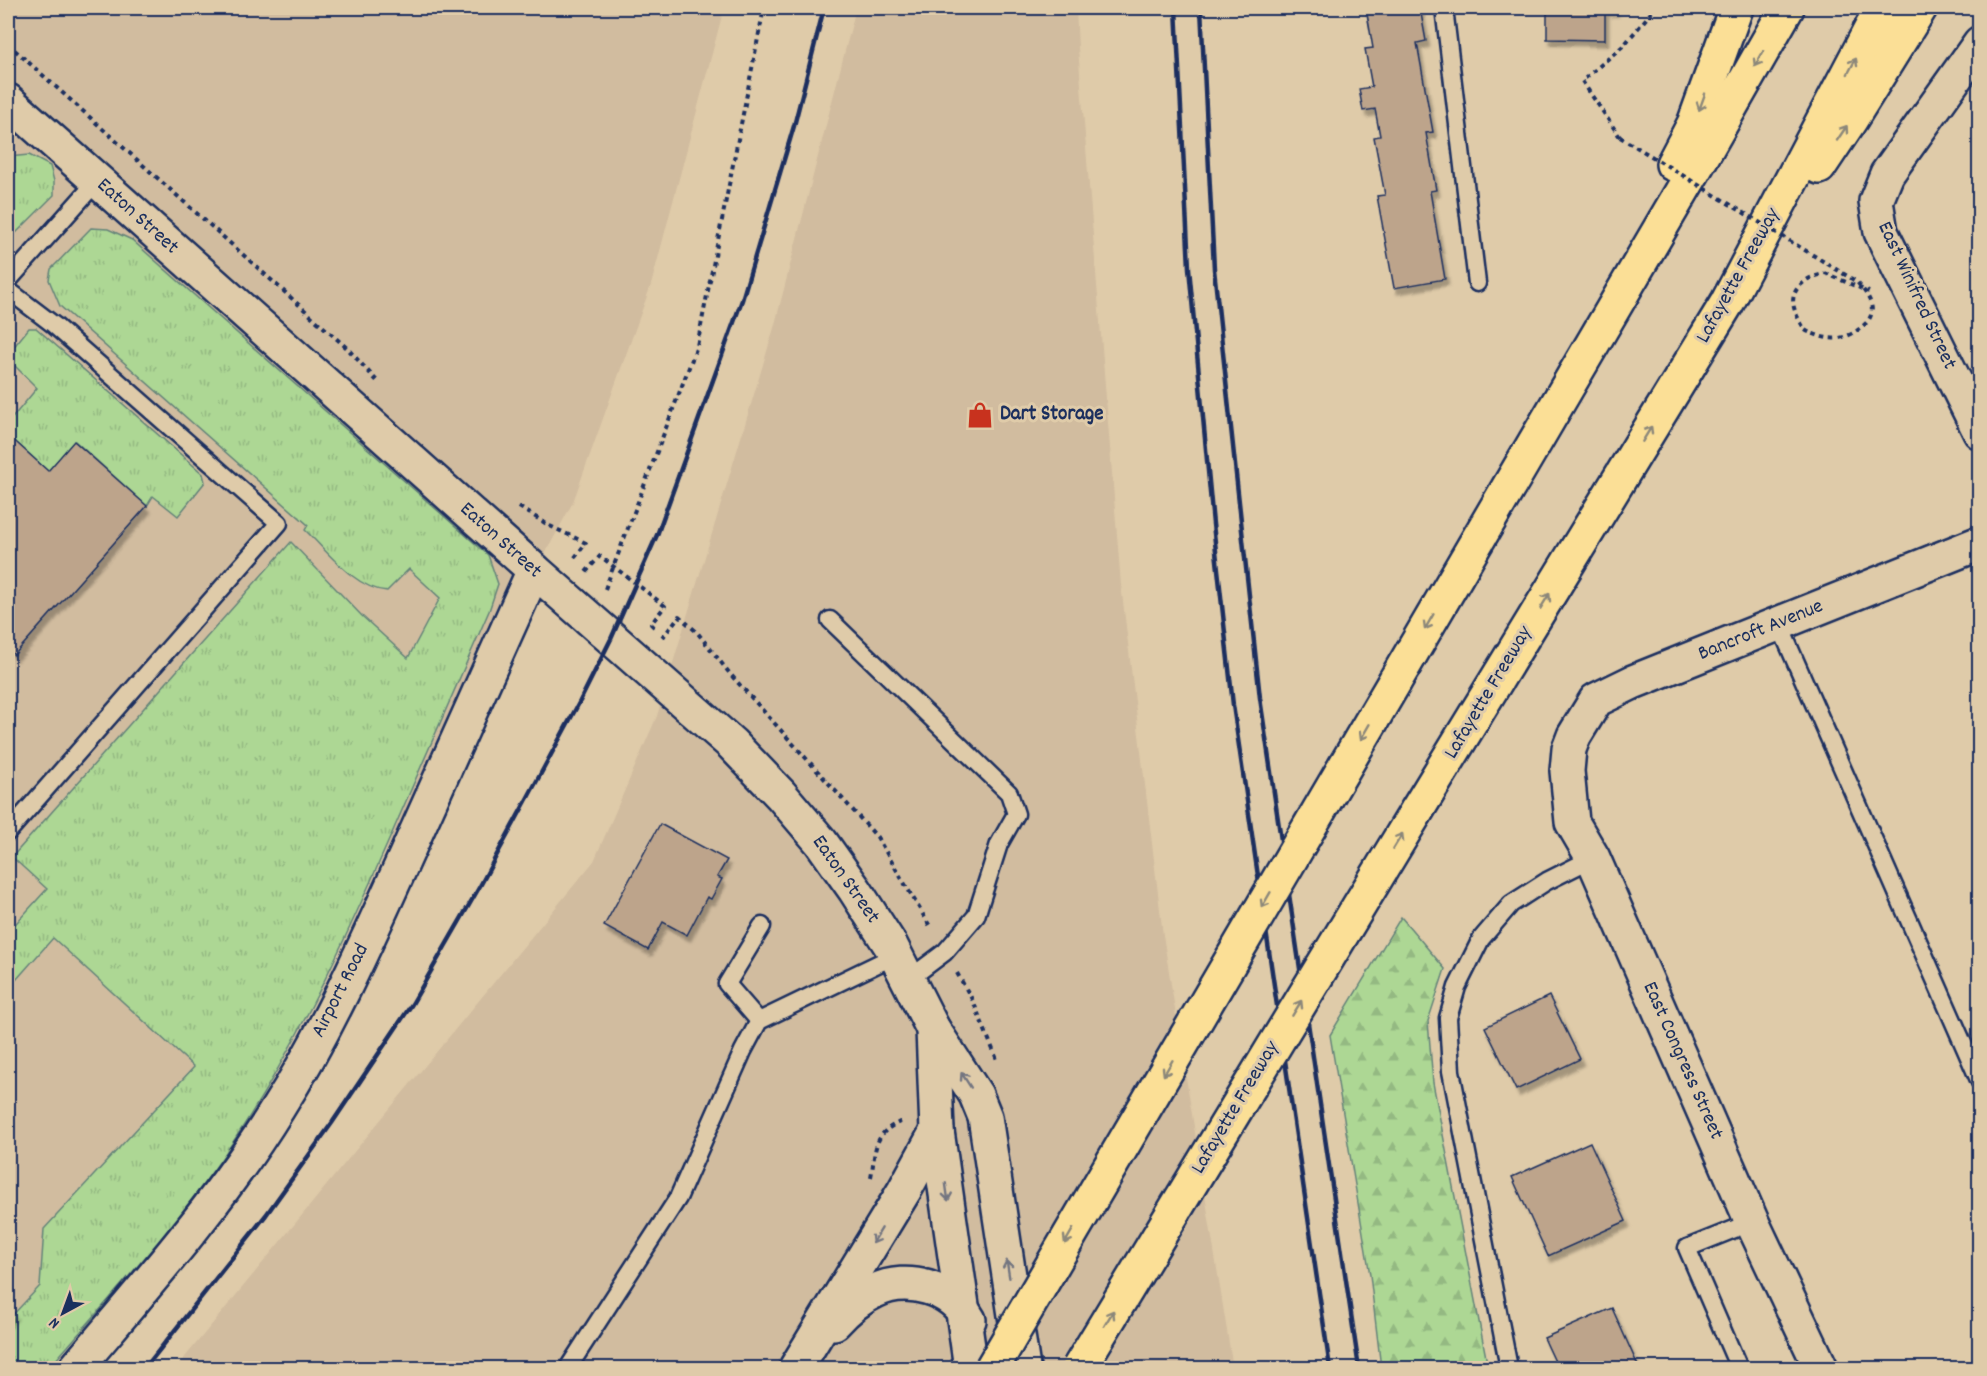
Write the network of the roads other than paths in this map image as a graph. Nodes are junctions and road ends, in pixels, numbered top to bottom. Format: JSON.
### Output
{"nodes":[{"id":1,"x":1444,"y":8,"type":"edge"},
{"id":2,"x":1736,"y":8,"type":"edge"},
{"id":3,"x":1787,"y":8,"type":"edge"},
{"id":4,"x":1882,"y":8,"type":"edge"},
{"id":5,"x":1920,"y":8,"type":"edge"},
{"id":6,"x":1980,"y":43,"type":"edge"},
{"id":7,"x":9,"y":106,"type":"edge"},
{"id":8,"x":97,"y":181,"type":"junction"},
{"id":9,"x":8,"y":281,"type":"edge"},
{"id":10,"x":1477,"y":283,"type":"dead end"},
{"id":11,"x":8,"y":290,"type":"edge"},
{"id":12,"x":1727,"y":303,"type":"junction"},
{"id":13,"x":1980,"y":432,"type":"edge"},
{"id":14,"x":1980,"y":543,"type":"edge"},
{"id":15,"x":534,"y":570,"type":"junction"},
{"id":16,"x":1459,"y":572,"type":"junction"},
{"id":17,"x":830,"y":620,"type":"dead end"},
{"id":18,"x":1779,"y":624,"type":"junction"},
{"id":19,"x":1569,"y":748,"type":"joint"},
{"id":20,"x":8,"y":832,"type":"edge"},
{"id":21,"x":1593,"y":858,"type":"junction"},
{"id":22,"x":762,"y":926,"type":"dead end"},
{"id":23,"x":902,"y":967,"type":"junction"},
{"id":24,"x":759,"y":1021,"type":"junction"},
{"id":25,"x":933,"y":1029,"type":"junction"},
{"id":26,"x":1980,"y":1082,"type":"edge"},
{"id":27,"x":938,"y":1131,"type":"junction"},
{"id":28,"x":1752,"y":1222,"type":"junction"},
{"id":29,"x":964,"y":1309,"type":"junction"},
{"id":30,"x":803,"y":1358,"type":"edge"},
{"id":31,"x":76,"y":1368,"type":"edge"},
{"id":32,"x":568,"y":1368,"type":"edge"},
{"id":33,"x":971,"y":1368,"type":"edge"},
{"id":34,"x":992,"y":1368,"type":"edge"},
{"id":35,"x":996,"y":1368,"type":"edge"},
{"id":36,"x":1023,"y":1368,"type":"edge"},
{"id":37,"x":1079,"y":1368,"type":"edge"},
{"id":38,"x":1509,"y":1368,"type":"edge"},
{"id":39,"x":1739,"y":1368,"type":"edge"},
{"id":40,"x":1821,"y":1368,"type":"edge"}],
"edges":[{"from":1,"to":10,"type":"lane"},
{"from":2,"to":16,"type":"highway","one_way":true},
{"from":3,"to":16,"type":"highway","one_way":true},
{"from":12,"to":4,"type":"highway","name":"Lafayette Freeway","one_way":true},
{"from":12,"to":5,"type":"highway","one_way":true},
{"from":6,"to":13,"type":"street","name":"East Winifred Street"},
{"from":7,"to":8,"type":"street","name":"Eaton Street"},
{"from":8,"to":9,"type":"lane"},
{"from":8,"to":15,"type":"street","name":"Eaton Street"},
{"from":11,"to":20,"type":"lane"},
{"from":37,"to":12,"type":"highway","name":"Lafayette Freeway","one_way":true,"bridge":true},
{"from":14,"to":18,"type":"street","name":"Bancroft Avenue"},
{"from":15,"to":23,"type":"street","name":"Eaton Street"},
{"from":15,"to":31,"type":"street","name":"Airport Road"},
{"from":16,"to":34,"type":"highway","one_way":true,"bridge":true},
{"from":17,"to":23,"type":"lane"},
{"from":18,"to":19,"type":"street","name":"Bancroft Avenue"},
{"from":18,"to":26,"type":"lane"},
{"from":19,"to":21,"type":"street","name":"East Congress Street"},
{"from":21,"to":28,"type":"street","name":"East Congress Street"},
{"from":21,"to":38,"type":"lane"},
{"from":22,"to":24,"type":"lane"},
{"from":23,"to":24,"type":"lane"},
{"from":23,"to":25,"type":"street","name":"Eaton Street"},
{"from":24,"to":32,"type":"lane"},
{"from":25,"to":27,"type":"street","name":"Eaton Street"},
{"from":36,"to":25,"type":"street","name":"Eaton Street","one_way":true},
{"from":27,"to":29,"type":"street","name":"Eaton Street","one_way":true},
{"from":27,"to":30,"type":"street","one_way":true},
{"from":28,"to":39,"type":"lane"},
{"from":28,"to":40,"type":"street","name":"East Congress Street"},
{"from":29,"to":30,"type":"street"},
{"from":29,"to":33,"type":"street","name":"Eaton Street"},
{"from":29,"to":35,"type":"street"}]}
